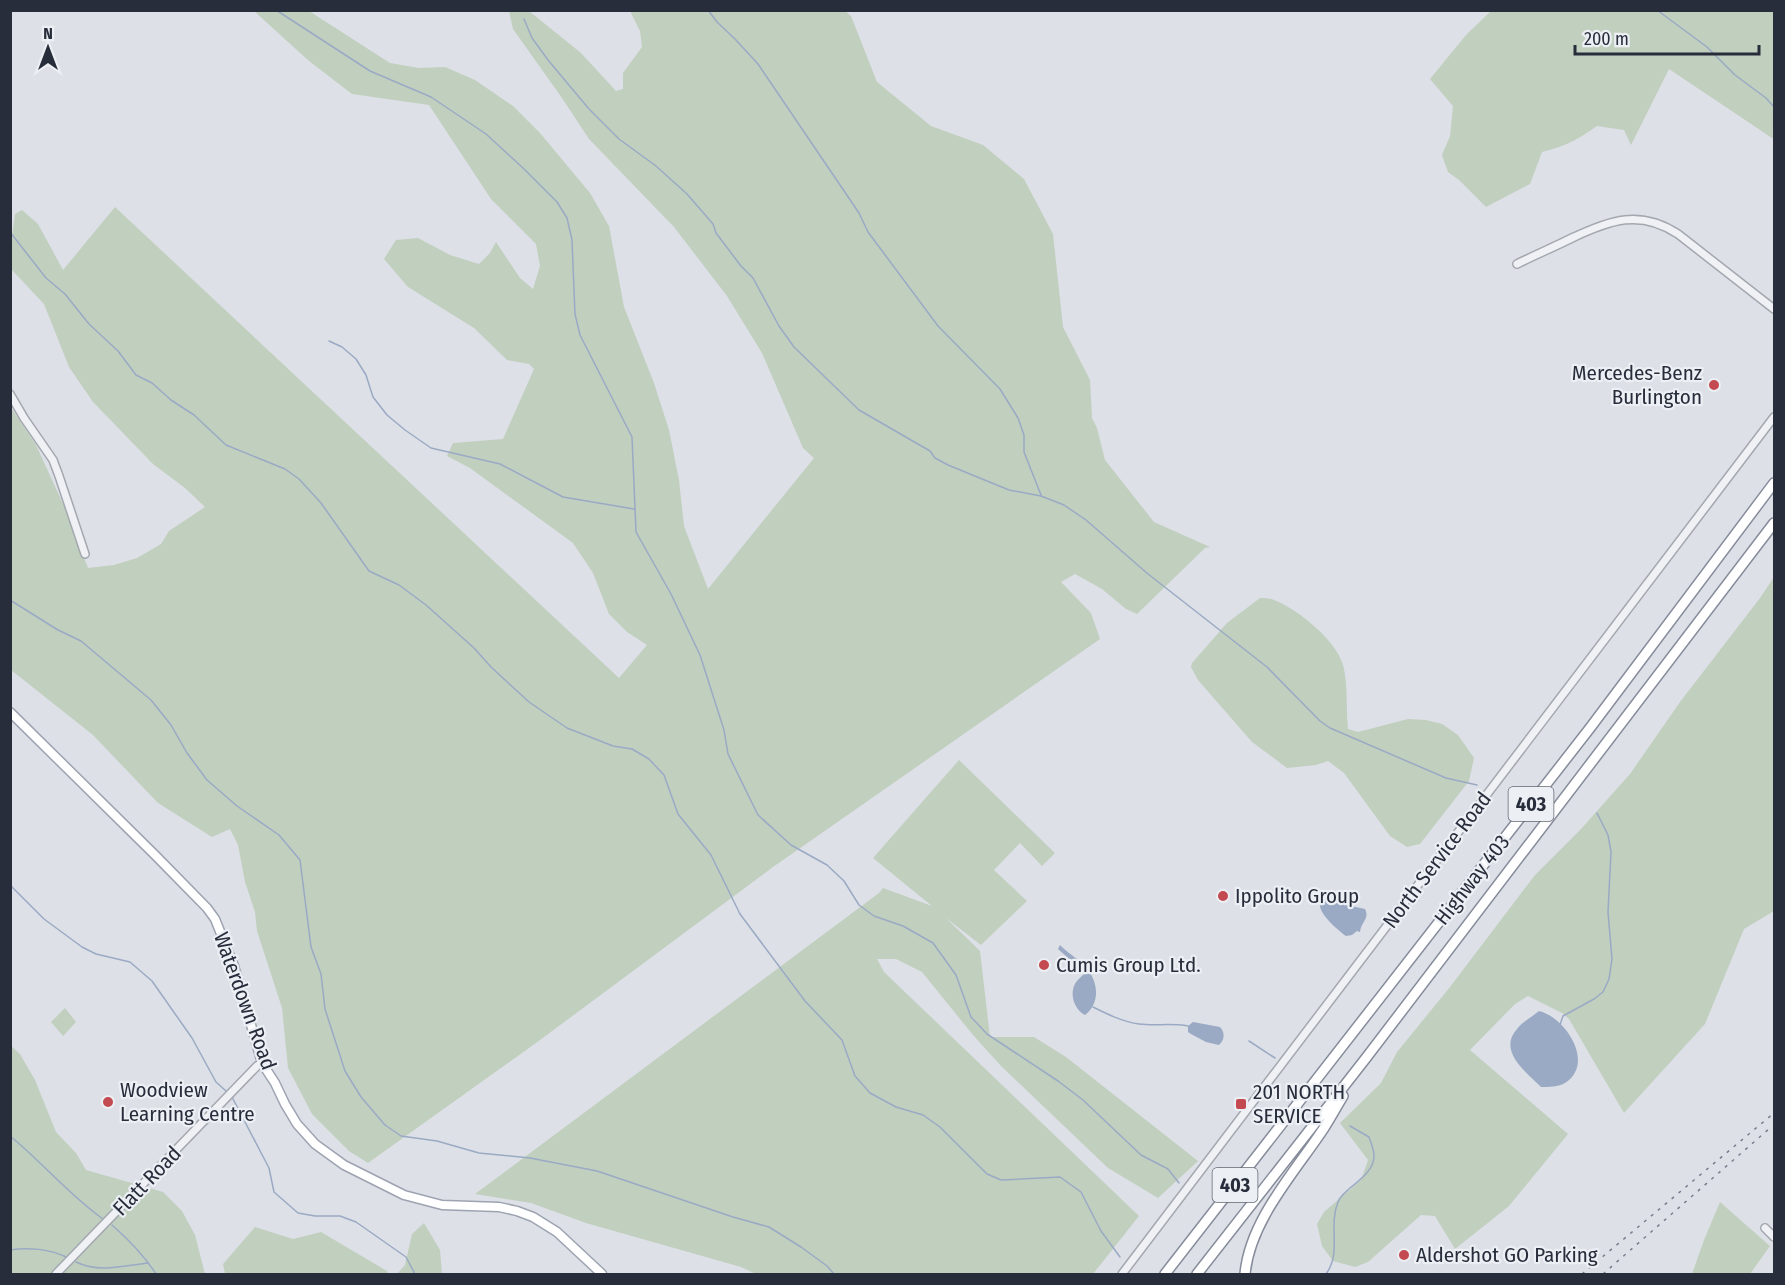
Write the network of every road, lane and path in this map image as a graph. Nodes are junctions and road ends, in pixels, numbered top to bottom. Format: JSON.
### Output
{"nodes":[{"id":1,"x":1517,"y":264,"type":"dead end"},
{"id":2,"x":1774,"y":309,"type":"edge"},
{"id":3,"x":10,"y":394,"type":"edge"},
{"id":4,"x":1774,"y":417,"type":"edge"},
{"id":5,"x":1774,"y":483,"type":"edge"},
{"id":6,"x":1774,"y":523,"type":"edge"},
{"id":7,"x":85,"y":554,"type":"dead end"},
{"id":8,"x":10,"y":712,"type":"edge"},
{"id":9,"x":1366,"y":1058,"type":"junction"},
{"id":10,"x":262,"y":1063,"type":"junction"},
{"id":11,"x":1765,"y":1228,"type":"dead end"},
{"id":12,"x":1774,"y":1237,"type":"edge"},
{"id":13,"x":1186,"y":1247,"type":"junction"},
{"id":14,"x":56,"y":1275,"type":"edge"},
{"id":15,"x":602,"y":1275,"type":"edge"},
{"id":16,"x":1122,"y":1275,"type":"edge"},
{"id":17,"x":1160,"y":1275,"type":"edge"},
{"id":18,"x":1165,"y":1275,"type":"edge"},
{"id":19,"x":1197,"y":1275,"type":"edge"},
{"id":20,"x":1245,"y":1275,"type":"edge"}],
"edges":[{"from":1,"to":2,"type":"street"},
{"from":3,"to":7,"type":"street"},
{"from":4,"to":16,"type":"street","name":"North Service Road"},
{"from":5,"to":13,"type":"highway","name":"Highway 403","number":"403"},
{"from":6,"to":9,"type":"highway","name":"Highway 403","number":"403"},
{"from":8,"to":10,"type":"main road","name":"Waterdown Road"},
{"from":9,"to":19,"type":"highway","name":"Highway 403","number":"403"},
{"from":9,"to":20,"type":"highway"},
{"from":10,"to":14,"type":"street","name":"Flatt Road"},
{"from":10,"to":15,"type":"main road","name":"Waterdown Road"},
{"from":11,"to":12,"type":"street"},
{"from":13,"to":17,"type":"highway"},
{"from":13,"to":18,"type":"highway","name":"Highway 403","number":"403"}]}
